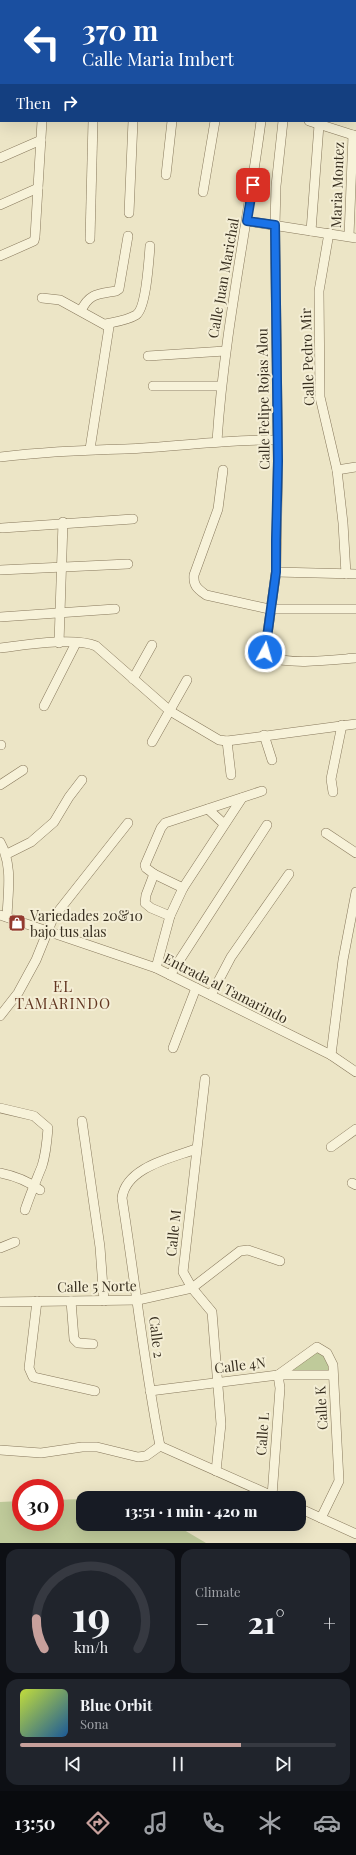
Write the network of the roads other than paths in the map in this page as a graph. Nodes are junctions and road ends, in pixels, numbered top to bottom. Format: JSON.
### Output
{"nodes":[{"id":1,"x":42,"y":122,"type":"edge"},
{"id":2,"x":93,"y":122,"type":"edge"},
{"id":3,"x":133,"y":122,"type":"edge"},
{"id":4,"x":172,"y":122,"type":"edge"},
{"id":5,"x":216,"y":122,"type":"edge"},
{"id":6,"x":261,"y":122,"type":"edge"},
{"id":7,"x":283,"y":122,"type":"edge"},
{"id":8,"x":312,"y":122,"type":"edge"},
{"id":9,"x":319,"y":125,"type":"junction"},
{"id":10,"x":354,"y":135,"type":"edge"},
{"id":11,"x":41,"y":140,"type":"junction"},
{"id":12,"x":0,"y":158,"type":"edge"},
{"id":13,"x":166,"y":175,"type":"dead end"},
{"id":14,"x":38,"y":188,"type":"junction"},
{"id":15,"x":203,"y":192,"type":"dead end"},
{"id":16,"x":0,"y":205,"type":"edge"},
{"id":17,"x":129,"y":213,"type":"dead end"},
{"id":18,"x":247,"y":221,"type":"junction"},
{"id":19,"x":275,"y":225,"type":"junction"},
{"id":20,"x":311,"y":231,"type":"junction"},
{"id":21,"x":329,"y":233,"type":"junction"},
{"id":22,"x":128,"y":236,"type":"dead end"},
{"id":23,"x":352,"y":237,"type":"edge"},
{"id":24,"x":90,"y":239,"type":"dead end"},
{"id":25,"x":150,"y":246,"type":"dead end"},
{"id":26,"x":0,"y":256,"type":"edge"},
{"id":27,"x":42,"y":298,"type":"dead end"},
{"id":28,"x":81,"y":311,"type":"junction"},
{"id":29,"x":106,"y":324,"type":"junction"},
{"id":30,"x":225,"y":351,"type":"junction"},
{"id":31,"x":148,"y":356,"type":"dead end"},
{"id":32,"x":153,"y":386,"type":"dead end"},
{"id":33,"x":221,"y":386,"type":"junction"},
{"id":34,"x":277,"y":440,"type":"junction"},
{"id":35,"x":217,"y":441,"type":"junction"},
{"id":36,"x":90,"y":449,"type":"junction"},
{"id":37,"x":0,"y":457,"type":"edge"},
{"id":38,"x":356,"y":467,"type":"edge"},
{"id":39,"x":223,"y":470,"type":"dead end"},
{"id":40,"x":338,"y":470,"type":"junction"},
{"id":41,"x":133,"y":519,"type":"dead end"},
{"id":42,"x":63,"y":522,"type":"junction"},
{"id":43,"x":2,"y":528,"type":"dead end"},
{"id":44,"x":128,"y":564,"type":"dead end"},
{"id":45,"x":61,"y":567,"type":"junction"},
{"id":46,"x":0,"y":570,"type":"edge"},
{"id":47,"x":276,"y":572,"type":"junction"},
{"id":48,"x":346,"y":574,"type":"junction"},
{"id":49,"x":356,"y":574,"type":"edge"},
{"id":50,"x":115,"y":609,"type":"dead end"},
{"id":51,"x":269,"y":609,"type":"junction"},
{"id":52,"x":356,"y":609,"type":"edge"},
{"id":53,"x":60,"y":612,"type":"junction"},
{"id":54,"x":0,"y":617,"type":"edge"},
{"id":55,"x":59,"y":643,"type":"junction"},
{"id":56,"x":76,"y":643,"type":"junction"},
{"id":57,"x":152,"y":645,"type":"dead end"},
{"id":58,"x":0,"y":648,"type":"edge"},
{"id":59,"x":356,"y":658,"type":"edge"},
{"id":60,"x":133,"y":678,"type":"junction"},
{"id":61,"x":188,"y":680,"type":"dead end"},
{"id":62,"x":44,"y":706,"type":"dead end"},
{"id":63,"x":170,"y":711,"type":"junction"},
{"id":64,"x":356,"y":724,"type":"edge"},
{"id":65,"x":342,"y":725,"type":"junction"},
{"id":66,"x":264,"y":735,"type":"junction"},
{"id":67,"x":227,"y":741,"type":"junction"},
{"id":68,"x":152,"y":742,"type":"dead end"},
{"id":69,"x":272,"y":760,"type":"dead end"},
{"id":70,"x":23,"y":770,"type":"dead end"},
{"id":71,"x":231,"y":775,"type":"dead end"},
{"id":72,"x":82,"y":780,"type":"dead end"},
{"id":73,"x":0,"y":785,"type":"edge"},
{"id":74,"x":262,"y":791,"type":"dead end"},
{"id":75,"x":333,"y":792,"type":"dead end"},
{"id":76,"x":242,"y":798,"type":"junction"},
{"id":77,"x":208,"y":809,"type":"junction"},
{"id":78,"x":128,"y":824,"type":"dead end"},
{"id":79,"x":224,"y":824,"type":"junction"},
{"id":80,"x":267,"y":825,"type":"dead end"},
{"id":81,"x":326,"y":833,"type":"dead end"},
{"id":82,"x":0,"y":842,"type":"edge"},
{"id":83,"x":356,"y":852,"type":"edge"},
{"id":84,"x":7,"y":854,"type":"junction"},
{"id":85,"x":154,"y":874,"type":"junction"},
{"id":86,"x":289,"y":874,"type":"dead end"},
{"id":87,"x":183,"y":888,"type":"junction"},
{"id":88,"x":356,"y":892,"type":"edge"},
{"id":89,"x":3,"y":916,"type":"edge"},
{"id":90,"x":170,"y":916,"type":"junction"},
{"id":91,"x":48,"y":930,"type":"junction"},
{"id":92,"x":156,"y":968,"type":"junction"},
{"id":93,"x":170,"y":975,"type":"junction"},
{"id":94,"x":196,"y":988,"type":"junction"},
{"id":95,"x":211,"y":995,"type":"junction"},
{"id":96,"x":0,"y":1016,"type":"edge"},
{"id":97,"x":173,"y":1048,"type":"dead end"},
{"id":98,"x":331,"y":1055,"type":"junction"},
{"id":99,"x":356,"y":1072,"type":"edge"},
{"id":100,"x":205,"y":1079,"type":"dead end"},
{"id":101,"x":0,"y":1108,"type":"edge"},
{"id":102,"x":82,"y":1121,"type":"dead end"},
{"id":103,"x":356,"y":1129,"type":"edge"},
{"id":104,"x":331,"y":1147,"type":"dead end"},
{"id":105,"x":196,"y":1149,"type":"junction"},
{"id":106,"x":0,"y":1173,"type":"edge"},
{"id":107,"x":36,"y":1188,"type":"junction"},
{"id":108,"x":25,"y":1210,"type":"dead end"},
{"id":109,"x":15,"y":1242,"type":"dead end"},
{"id":110,"x":0,"y":1248,"type":"edge"},
{"id":111,"x":280,"y":1261,"type":"dead end"},
{"id":112,"x":192,"y":1288,"type":"junction"},
{"id":113,"x":104,"y":1300,"type":"junction"},
{"id":114,"x":138,"y":1300,"type":"junction"},
{"id":115,"x":37,"y":1301,"type":"junction"},
{"id":116,"x":71,"y":1301,"type":"junction"},
{"id":117,"x":0,"y":1302,"type":"edge"},
{"id":118,"x":93,"y":1344,"type":"dead end"},
{"id":119,"x":278,"y":1375,"type":"junction"},
{"id":120,"x":334,"y":1375,"type":"junction"},
{"id":121,"x":218,"y":1382,"type":"junction"},
{"id":122,"x":95,"y":1391,"type":"dead end"},
{"id":123,"x":150,"y":1391,"type":"junction"},
{"id":124,"x":160,"y":1446,"type":"junction"},
{"id":125,"x":0,"y":1450,"type":"edge"},
{"id":126,"x":216,"y":1471,"type":"junction"},
{"id":127,"x":261,"y":1491,"type":"edge"},
{"id":128,"x":274,"y":1491,"type":"edge"},
{"id":129,"x":306,"y":1511,"type":"edge"},
{"id":130,"x":321,"y":1518,"type":"junction"},
{"id":131,"x":356,"y":1534,"type":"edge"}],
"edges":[{"from":1,"to":11,"type":"street"},
{"from":2,"to":24,"type":"street"},
{"from":3,"to":17,"type":"street"},
{"from":4,"to":13,"type":"street"},
{"from":5,"to":15,"type":"street"},
{"from":6,"to":18,"type":"street","name":"Calle Juan Marichal"},
{"from":7,"to":19,"type":"street","name":"Calle Felipe Rojas Alou"},
{"from":8,"to":9,"type":"street"},
{"from":9,"to":10,"type":"street"},
{"from":9,"to":20,"type":"street"},
{"from":10,"to":23,"type":"street","name":"Maria Montez"},
{"from":11,"to":12,"type":"street"},
{"from":11,"to":14,"type":"street"},
{"from":14,"to":16,"type":"street"},
{"from":14,"to":26,"type":"street"},
{"from":18,"to":19,"type":"street"},
{"from":18,"to":30,"type":"street","name":"Calle Juan Marichal"},
{"from":19,"to":20,"type":"street"},
{"from":19,"to":34,"type":"street","name":"Calle Felipe Rojas Alou"},
{"from":20,"to":21,"type":"street"},
{"from":21,"to":23,"type":"street"},
{"from":21,"to":40,"type":"street","name":"Calle Pedro Mir"},
{"from":22,"to":28,"type":"street"},
{"from":25,"to":29,"type":"street"},
{"from":27,"to":28,"type":"street"},
{"from":28,"to":29,"type":"street"},
{"from":29,"to":36,"type":"street"},
{"from":30,"to":31,"type":"street"},
{"from":30,"to":33,"type":"street","name":"Calle Juan Marichal"},
{"from":32,"to":33,"type":"street"},
{"from":33,"to":35,"type":"street","name":"Calle Juan Marichal"},
{"from":34,"to":35,"type":"street"},
{"from":34,"to":47,"type":"street","name":"Calle Felipe Rojas Alou"},
{"from":35,"to":36,"type":"street"},
{"from":36,"to":37,"type":"street"},
{"from":38,"to":40,"type":"street"},
{"from":39,"to":51,"type":"street"},
{"from":40,"to":48,"type":"street","name":"Calle Pedro Mir"},
{"from":41,"to":42,"type":"street"},
{"from":42,"to":43,"type":"street"},
{"from":42,"to":45,"type":"street"},
{"from":44,"to":45,"type":"street"},
{"from":45,"to":46,"type":"street"},
{"from":45,"to":53,"type":"street"},
{"from":47,"to":48,"type":"street"},
{"from":47,"to":51,"type":"street","name":"Calle Felipe Rojas Alou"},
{"from":48,"to":49,"type":"street"},
{"from":50,"to":53,"type":"street"},
{"from":51,"to":52,"type":"street"},
{"from":51,"to":59,"type":"street","name":"Calle Felipe Rojas Alou"},
{"from":53,"to":54,"type":"street"},
{"from":53,"to":55,"type":"street"},
{"from":55,"to":56,"type":"street"},
{"from":55,"to":58,"type":"street"},
{"from":56,"to":60,"type":"street"},
{"from":56,"to":62,"type":"street"},
{"from":57,"to":60,"type":"street"},
{"from":60,"to":63,"type":"street"},
{"from":61,"to":63,"type":"street"},
{"from":63,"to":67,"type":"street"},
{"from":63,"to":68,"type":"street"},
{"from":64,"to":65,"type":"street"},
{"from":65,"to":66,"type":"street"},
{"from":65,"to":75,"type":"street"},
{"from":66,"to":67,"type":"street"},
{"from":66,"to":69,"type":"street"},
{"from":67,"to":71,"type":"street"},
{"from":70,"to":73,"type":"street"},
{"from":72,"to":84,"type":"street"},
{"from":74,"to":76,"type":"street"},
{"from":76,"to":77,"type":"street"},
{"from":76,"to":79,"type":"street"},
{"from":77,"to":79,"type":"street"},
{"from":77,"to":85,"type":"street"},
{"from":78,"to":91,"type":"street"},
{"from":79,"to":87,"type":"street"},
{"from":80,"to":93,"type":"street"},
{"from":81,"to":83,"type":"street"},
{"from":82,"to":84,"type":"street"},
{"from":84,"to":89,"type":"street"},
{"from":85,"to":87,"type":"street"},
{"from":85,"to":90,"type":"street"},
{"from":86,"to":95,"type":"street"},
{"from":87,"to":90,"type":"street"},
{"from":88,"to":98,"type":"street"},
{"from":89,"to":91,"type":"street","name":"Entrada al Tamarindo"},
{"from":90,"to":92,"type":"street"},
{"from":91,"to":92,"type":"street","name":"Entrada al Tamarindo"},
{"from":91,"to":96,"type":"street"},
{"from":92,"to":93,"type":"street","name":"Entrada al Tamarindo"},
{"from":93,"to":94,"type":"street","name":"Entrada al Tamarindo"},
{"from":94,"to":95,"type":"street","name":"Entrada al Tamarindo"},
{"from":94,"to":97,"type":"street"},
{"from":95,"to":98,"type":"street","name":"Entrada al Tamarindo"},
{"from":98,"to":99,"type":"street","name":"Entrada al Tamarindo"},
{"from":100,"to":105,"type":"street","name":"Calle M"},
{"from":101,"to":107,"type":"street"},
{"from":102,"to":113,"type":"street"},
{"from":103,"to":104,"type":"street"},
{"from":105,"to":112,"type":"street","name":"Calle M"},
{"from":105,"to":114,"type":"street","name":"Calle 2"},
{"from":106,"to":107,"type":"street"},
{"from":107,"to":108,"type":"street"},
{"from":109,"to":110,"type":"street"},
{"from":111,"to":112,"type":"street"},
{"from":112,"to":114,"type":"street","name":"Calle 5 Norte"},
{"from":112,"to":121,"type":"street","name":"Calle M"},
{"from":113,"to":114,"type":"street","name":"Calle 5 Norte"},
{"from":113,"to":116,"type":"street","name":"Calle 5 Norte"},
{"from":114,"to":123,"type":"street","name":"Calle 2"},
{"from":115,"to":116,"type":"street","name":"Calle 5 Norte"},
{"from":115,"to":117,"type":"street","name":"Calle 5 Norte"},
{"from":115,"to":122,"type":"street"},
{"from":116,"to":118,"type":"street"},
{"from":119,"to":120,"type":"street","name":"Calle 4N"},
{"from":119,"to":120,"type":"street","name":"Calle K"},
{"from":119,"to":121,"type":"street","name":"Calle 4N"},
{"from":119,"to":128,"type":"street","name":"Calle L"},
{"from":120,"to":130,"type":"street","name":"Calle K"},
{"from":121,"to":123,"type":"street","name":"Calle 4N"},
{"from":121,"to":126,"type":"street","name":"Calle M"},
{"from":123,"to":124,"type":"street","name":"Calle 2"},
{"from":124,"to":125,"type":"street"},
{"from":124,"to":126,"type":"street"},
{"from":126,"to":127,"type":"street"},
{"from":129,"to":130,"type":"street"},
{"from":130,"to":131,"type":"street"}]}
